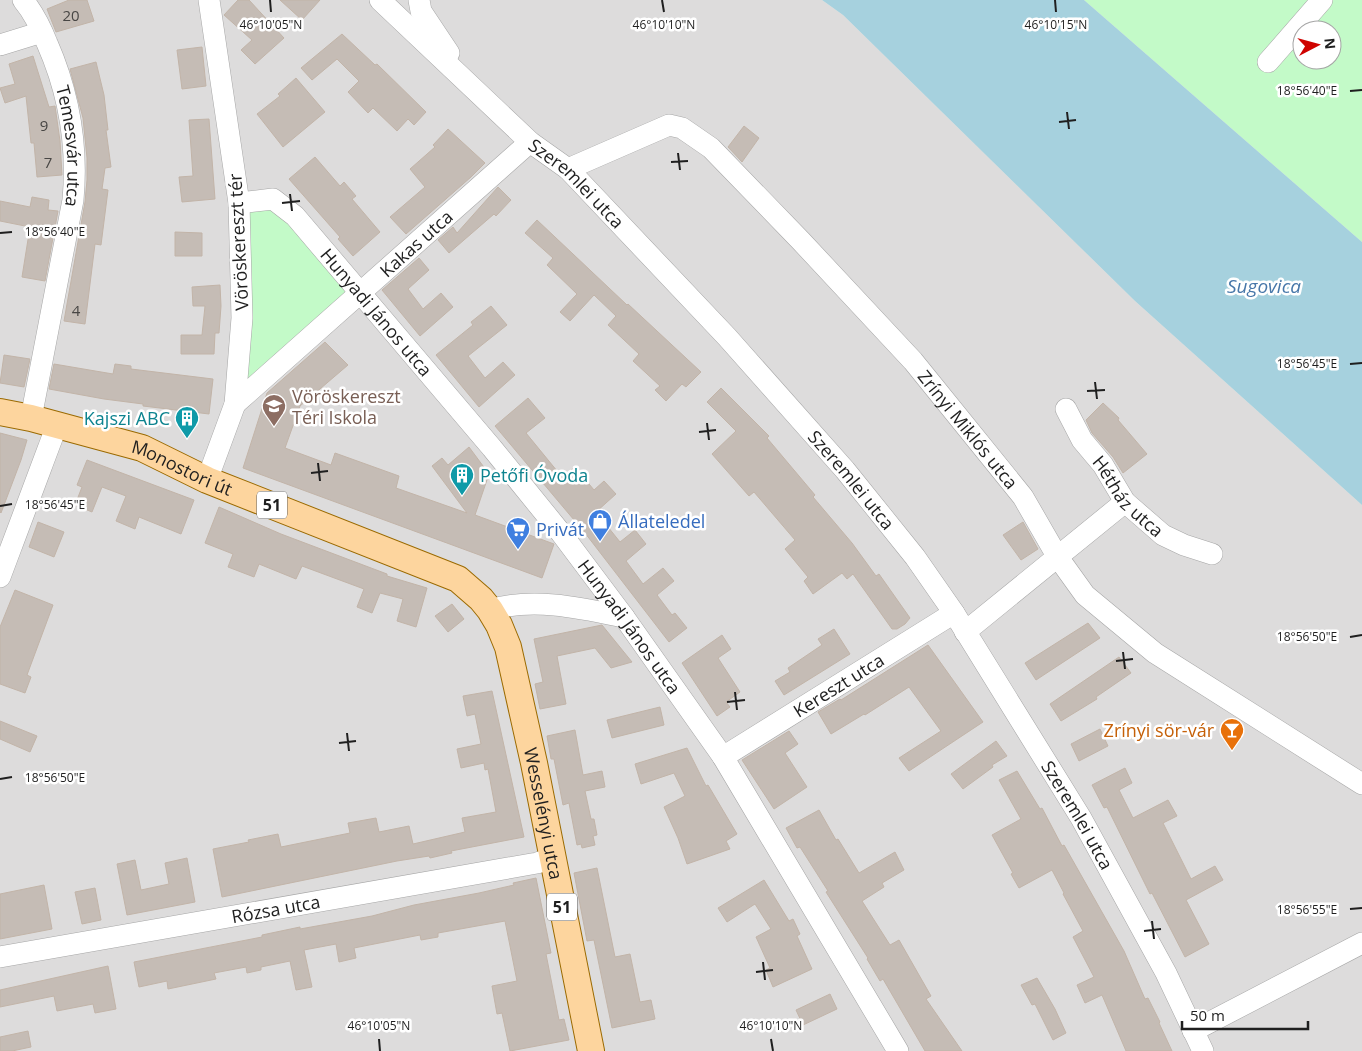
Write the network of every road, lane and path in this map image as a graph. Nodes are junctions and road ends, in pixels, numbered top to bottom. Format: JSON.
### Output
{"nodes":[{"id":1,"x":22,"y":0,"type":"edge"},
{"id":2,"x":209,"y":0,"type":"edge"},
{"id":3,"x":380,"y":0,"type":"edge"},
{"id":4,"x":419,"y":0,"type":"edge"},
{"id":5,"x":1322,"y":0,"type":"edge"},
{"id":6,"x":42,"y":32,"type":"junction"},
{"id":7,"x":0,"y":45,"type":"edge"},
{"id":8,"x":1268,"y":62,"type":"dead end"},
{"id":9,"x":472,"y":86,"type":"junction"},
{"id":10,"x":530,"y":142,"type":"junction"},
{"id":11,"x":568,"y":169,"type":"junction"},
{"id":12,"x":239,"y":203,"type":"junction"},
{"id":13,"x":359,"y":292,"type":"junction"},
{"id":14,"x":235,"y":404,"type":"junction"},
{"id":15,"x":1066,"y":409,"type":"dead end"},
{"id":16,"x":0,"y":412,"type":"edge"},
{"id":17,"x":31,"y":418,"type":"junction"},
{"id":18,"x":57,"y":425,"type":"junction"},
{"id":19,"x":207,"y":480,"type":"junction"},
{"id":20,"x":1125,"y":502,"type":"junction"},
{"id":21,"x":1212,"y":554,"type":"dead end"},
{"id":22,"x":1057,"y":556,"type":"junction"},
{"id":23,"x":0,"y":577,"type":"edge"},
{"id":24,"x":490,"y":610,"type":"junction"},
{"id":25,"x":954,"y":613,"type":"junction"},
{"id":26,"x":624,"y":617,"type":"junction"},
{"id":27,"x":965,"y":632,"type":"junction"},
{"id":28,"x":723,"y":757,"type":"junction"},
{"id":29,"x":1362,"y":784,"type":"edge"},
{"id":30,"x":552,"y":858,"type":"junction"},
{"id":31,"x":1362,"y":943,"type":"edge"},
{"id":32,"x":0,"y":957,"type":"edge"},
{"id":33,"x":1193,"y":1031,"type":"junction"},
{"id":34,"x":591,"y":1051,"type":"edge"},
{"id":35,"x":898,"y":1051,"type":"edge"},
{"id":36,"x":1203,"y":1051,"type":"edge"}],
"edges":[{"from":1,"to":6,"type":"street","name":"Temesvár utca"},
{"from":2,"to":12,"type":"street","name":"Vöröskereszt tér"},
{"from":3,"to":9,"type":"street","name":"Szeremlei utca"},
{"from":4,"to":9,"type":"street"},
{"from":5,"to":8,"type":"street"},
{"from":6,"to":7,"type":"street"},
{"from":6,"to":17,"type":"street","name":"Temesvár utca"},
{"from":9,"to":10,"type":"street","name":"Szeremlei utca"},
{"from":10,"to":11,"type":"street","name":"Szeremlei utca"},
{"from":10,"to":13,"type":"street","name":"Kakas utca"},
{"from":11,"to":22,"type":"street","name":"Zrínyi Miklós utca"},
{"from":11,"to":25,"type":"street","name":"Szeremlei utca"},
{"from":12,"to":13,"type":"street","name":"Hunyadi János utca"},
{"from":12,"to":14,"type":"street","name":"Vöröskereszt tér"},
{"from":13,"to":14,"type":"street","name":"Kakas utca"},
{"from":13,"to":26,"type":"street","name":"Hunyadi János utca"},
{"from":14,"to":19,"type":"street","name":"Vöröskereszt tér"},
{"from":15,"to":20,"type":"street","name":"Hétház utca"},
{"from":16,"to":17,"type":"main road","name":"Monostori út","number":"51"},
{"from":17,"to":18,"type":"main road","name":"Monostori út","number":"51"},
{"from":18,"to":19,"type":"main road","name":"Monostori út","number":"51"},
{"from":18,"to":23,"type":"street"},
{"from":19,"to":24,"type":"main road","name":"Monostori út","number":"51"},
{"from":20,"to":21,"type":"street","name":"Hétház utca"},
{"from":20,"to":22,"type":"street"},
{"from":22,"to":27,"type":"street"},
{"from":22,"to":29,"type":"street","name":"Zrínyi Miklós utca"},
{"from":24,"to":26,"type":"street"},
{"from":24,"to":30,"type":"main road","name":"Wesselényi utca","number":"51"},
{"from":25,"to":27,"type":"street","name":"Szeremlei utca"},
{"from":25,"to":28,"type":"street","name":"Kereszt utca"},
{"from":26,"to":28,"type":"street","name":"Hunyadi János utca"},
{"from":27,"to":33,"type":"street","name":"Szeremlei utca"},
{"from":28,"to":35,"type":"street","name":"Hunyadi János utca"},
{"from":30,"to":32,"type":"street","name":"Rózsa utca"},
{"from":30,"to":34,"type":"main road","name":"Wesselényi utca","number":"51"},
{"from":31,"to":33,"type":"street"},
{"from":33,"to":36,"type":"street","name":"Szeremlei utca"}]}
